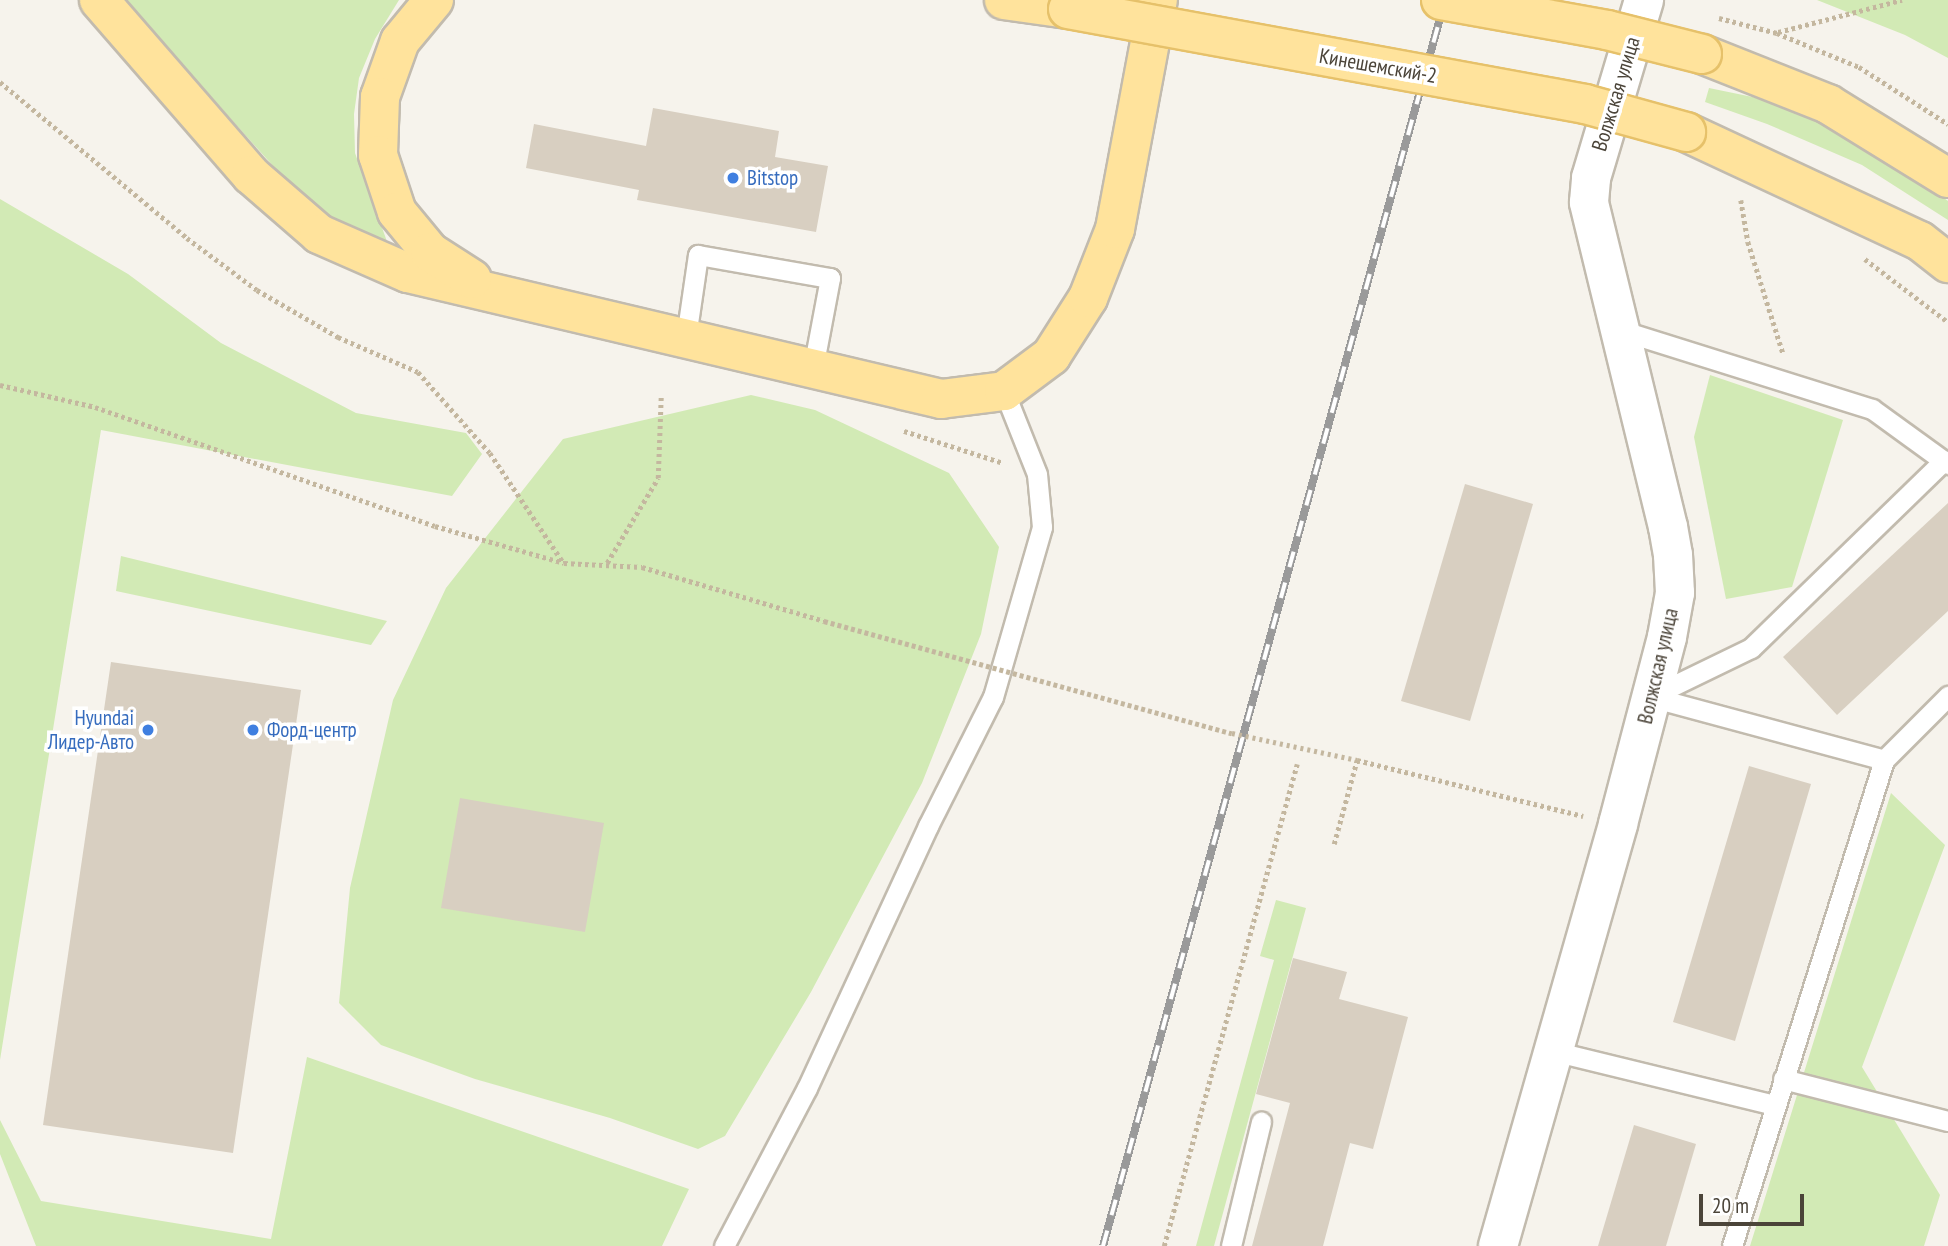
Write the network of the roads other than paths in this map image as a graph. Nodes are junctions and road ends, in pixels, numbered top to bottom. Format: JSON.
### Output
{"nodes":[{"id":1,"x":99,"y":0,"type":"edge"},
{"id":2,"x":434,"y":0,"type":"edge"},
{"id":3,"x":1004,"y":0,"type":"edge"},
{"id":4,"x":1158,"y":0,"type":"edge"},
{"id":5,"x":1441,"y":0,"type":"edge"},
{"id":6,"x":1644,"y":0,"type":"edge"},
{"id":7,"x":1948,"y":178,"type":"edge"},
{"id":8,"x":1948,"y":263,"type":"edge"},
{"id":9,"x":492,"y":292,"type":"junction"},
{"id":10,"x":1623,"y":331,"type":"junction"},
{"id":11,"x":685,"y":337,"type":"junction"},
{"id":12,"x":813,"y":368,"type":"junction"},
{"id":13,"x":1004,"y":391,"type":"junction"},
{"id":14,"x":1946,"y":462,"type":"edge"},
{"id":15,"x":1948,"y":696,"type":"edge"},
{"id":16,"x":1651,"y":697,"type":"junction"},
{"id":17,"x":1884,"y":760,"type":"junction"},
{"id":18,"x":1553,"y":1051,"type":"junction"},
{"id":19,"x":1783,"y":1079,"type":"junction"},
{"id":20,"x":1774,"y":1105,"type":"junction"},
{"id":21,"x":1948,"y":1121,"type":"edge"},
{"id":22,"x":1261,"y":1122,"type":"dead end"},
{"id":23,"x":724,"y":1246,"type":"edge"},
{"id":24,"x":1231,"y":1246,"type":"edge"},
{"id":25,"x":1498,"y":1246,"type":"edge"},
{"id":26,"x":1732,"y":1246,"type":"edge"}],
"edges":[{"from":1,"to":9,"type":"main road"},
{"from":2,"to":9,"type":"main road"},
{"from":3,"to":8,"type":"main road","name":"Кинешемский-2","bridge":true},
{"from":4,"to":13,"type":"main road"},
{"from":5,"to":7,"type":"main road","bridge":true},
{"from":6,"to":10,"type":"street","name":"Волжская улица"},
{"from":9,"to":11,"type":"main road"},
{"from":10,"to":14,"type":"lane"},
{"from":10,"to":16,"type":"street","name":"Волжская улица"},
{"from":11,"to":12,"type":"main road"},
{"from":11,"to":12,"type":"lane"},
{"from":12,"to":13,"type":"main road"},
{"from":13,"to":23,"type":"lane"},
{"from":14,"to":16,"type":"lane"},
{"from":15,"to":17,"type":"lane"},
{"from":16,"to":17,"type":"lane"},
{"from":16,"to":18,"type":"street","name":"Волжская улица"},
{"from":17,"to":19,"type":"lane"},
{"from":18,"to":20,"type":"lane"},
{"from":18,"to":25,"type":"street","name":"Волжская улица"},
{"from":19,"to":20,"type":"lane"},
{"from":19,"to":21,"type":"lane"},
{"from":20,"to":26,"type":"lane"},
{"from":22,"to":24,"type":"lane"}]}
